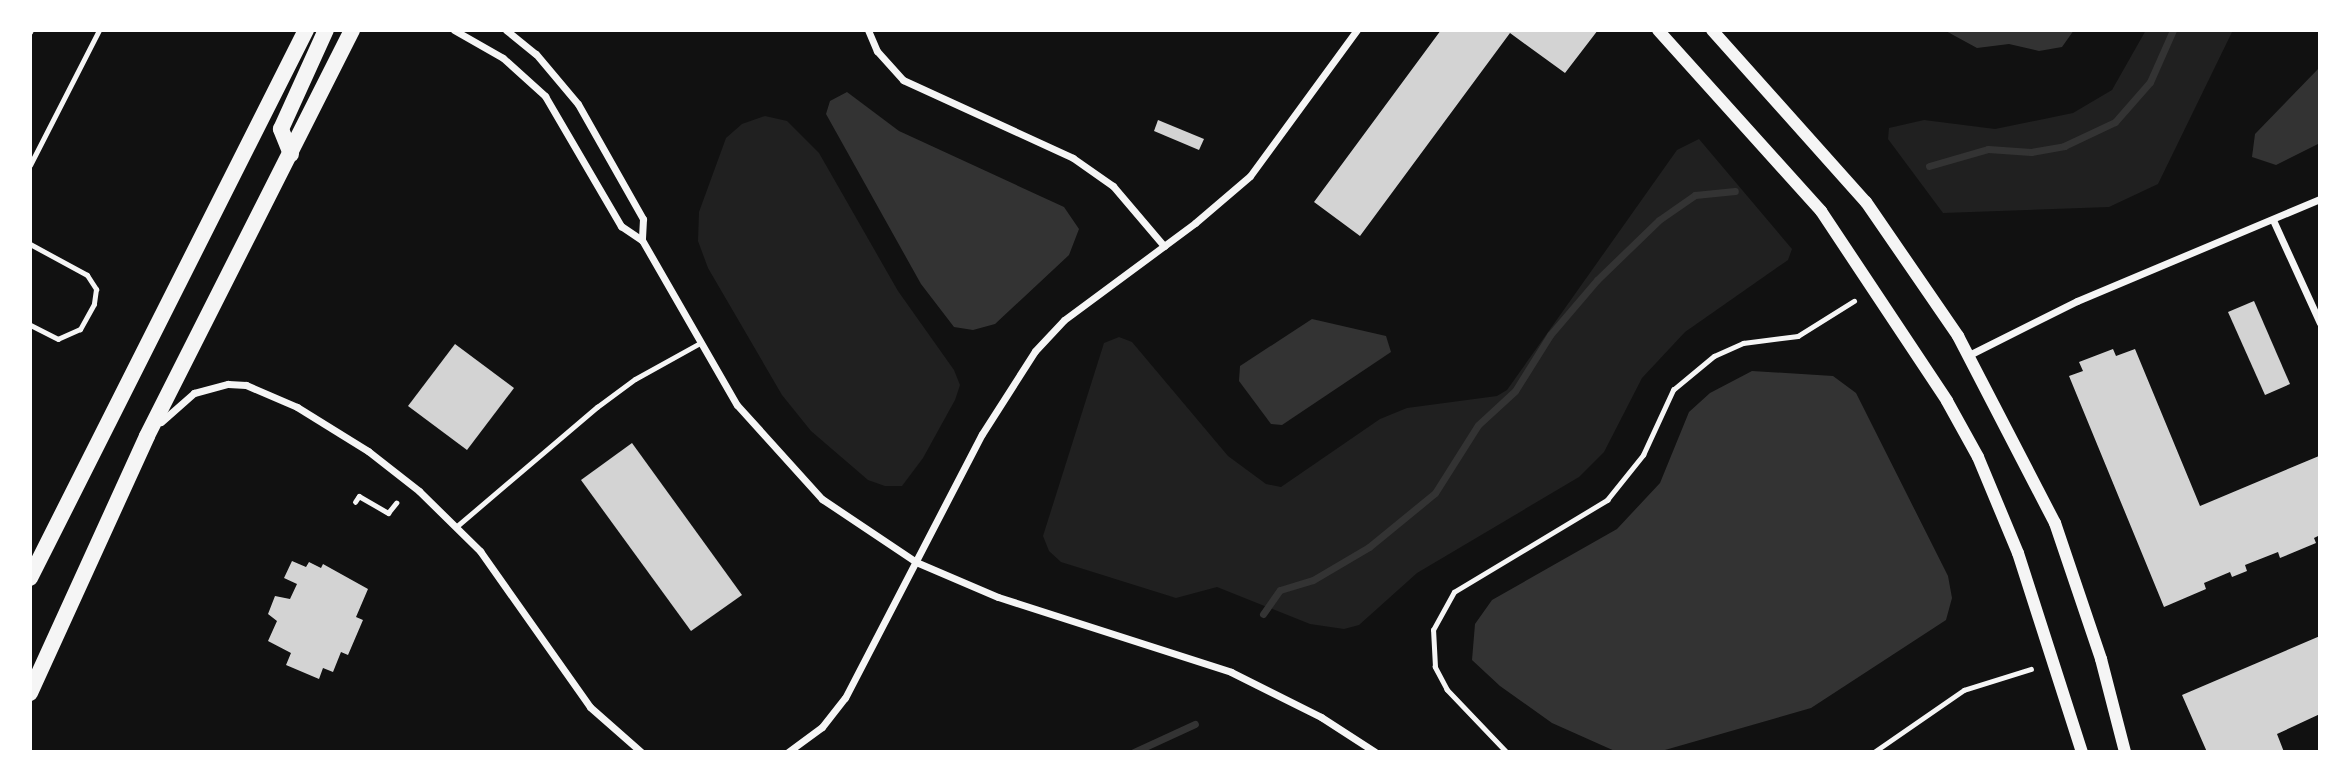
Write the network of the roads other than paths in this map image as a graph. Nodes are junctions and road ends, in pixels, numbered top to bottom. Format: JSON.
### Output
{"nodes":[{"id":1,"x":99,"y":30,"type":"edge"},
{"id":2,"x":306,"y":30,"type":"edge"},
{"id":3,"x":326,"y":30,"type":"edge"},
{"id":4,"x":454,"y":30,"type":"edge"},
{"id":5,"x":506,"y":30,"type":"edge"},
{"id":6,"x":868,"y":30,"type":"edge"},
{"id":7,"x":1357,"y":30,"type":"edge"},
{"id":8,"x":1658,"y":30,"type":"edge"},
{"id":9,"x":1712,"y":30,"type":"edge"},
{"id":10,"x":352,"y":31,"type":"edge"},
{"id":11,"x":291,"y":154,"type":"junction"},
{"id":12,"x":30,"y":165,"type":"edge"},
{"id":13,"x":2320,"y":199,"type":"edge"},
{"id":14,"x":2273,"y":220,"type":"junction"},
{"id":15,"x":642,"y":240,"type":"junction"},
{"id":16,"x":30,"y":244,"type":"edge"},
{"id":17,"x":1164,"y":246,"type":"junction"},
{"id":18,"x":2320,"y":323,"type":"edge"},
{"id":19,"x":30,"y":325,"type":"edge"},
{"id":20,"x":700,"y":343,"type":"junction"},
{"id":21,"x":1969,"y":355,"type":"junction"},
{"id":22,"x":147,"y":436,"type":"junction"},
{"id":23,"x":457,"y":526,"type":"junction"},
{"id":24,"x":916,"y":562,"type":"junction"},
{"id":25,"x":30,"y":579,"type":"edge"},
{"id":26,"x":30,"y":693,"type":"edge"},
{"id":27,"x":641,"y":752,"type":"edge"},
{"id":28,"x":788,"y":752,"type":"edge"},
{"id":29,"x":1375,"y":752,"type":"edge"},
{"id":30,"x":2082,"y":752,"type":"edge"},
{"id":31,"x":2125,"y":752,"type":"edge"}],
"edges":[{"from":1,"to":12,"type":"lane"},
{"from":2,"to":25,"type":"main road"},
{"from":3,"to":11,"type":"main road"},
{"from":4,"to":15,"type":"street"},
{"from":5,"to":15,"type":"street"},
{"from":6,"to":17,"type":"street"},
{"from":7,"to":17,"type":"street"},
{"from":8,"to":30,"type":"street"},
{"from":9,"to":21,"type":"street"},
{"from":10,"to":11,"type":"main road"},
{"from":11,"to":22,"type":"main road"},
{"from":13,"to":14,"type":"street"},
{"from":14,"to":18,"type":"street"},
{"from":14,"to":21,"type":"street"},
{"from":15,"to":20,"type":"street"},
{"from":16,"to":19,"type":"lane"},
{"from":17,"to":24,"type":"street"},
{"from":20,"to":23,"type":"lane"},
{"from":20,"to":24,"type":"street"},
{"from":21,"to":31,"type":"street"},
{"from":22,"to":23,"type":"street"},
{"from":22,"to":26,"type":"main road"},
{"from":23,"to":27,"type":"street"},
{"from":24,"to":28,"type":"street"},
{"from":24,"to":29,"type":"street"}]}
